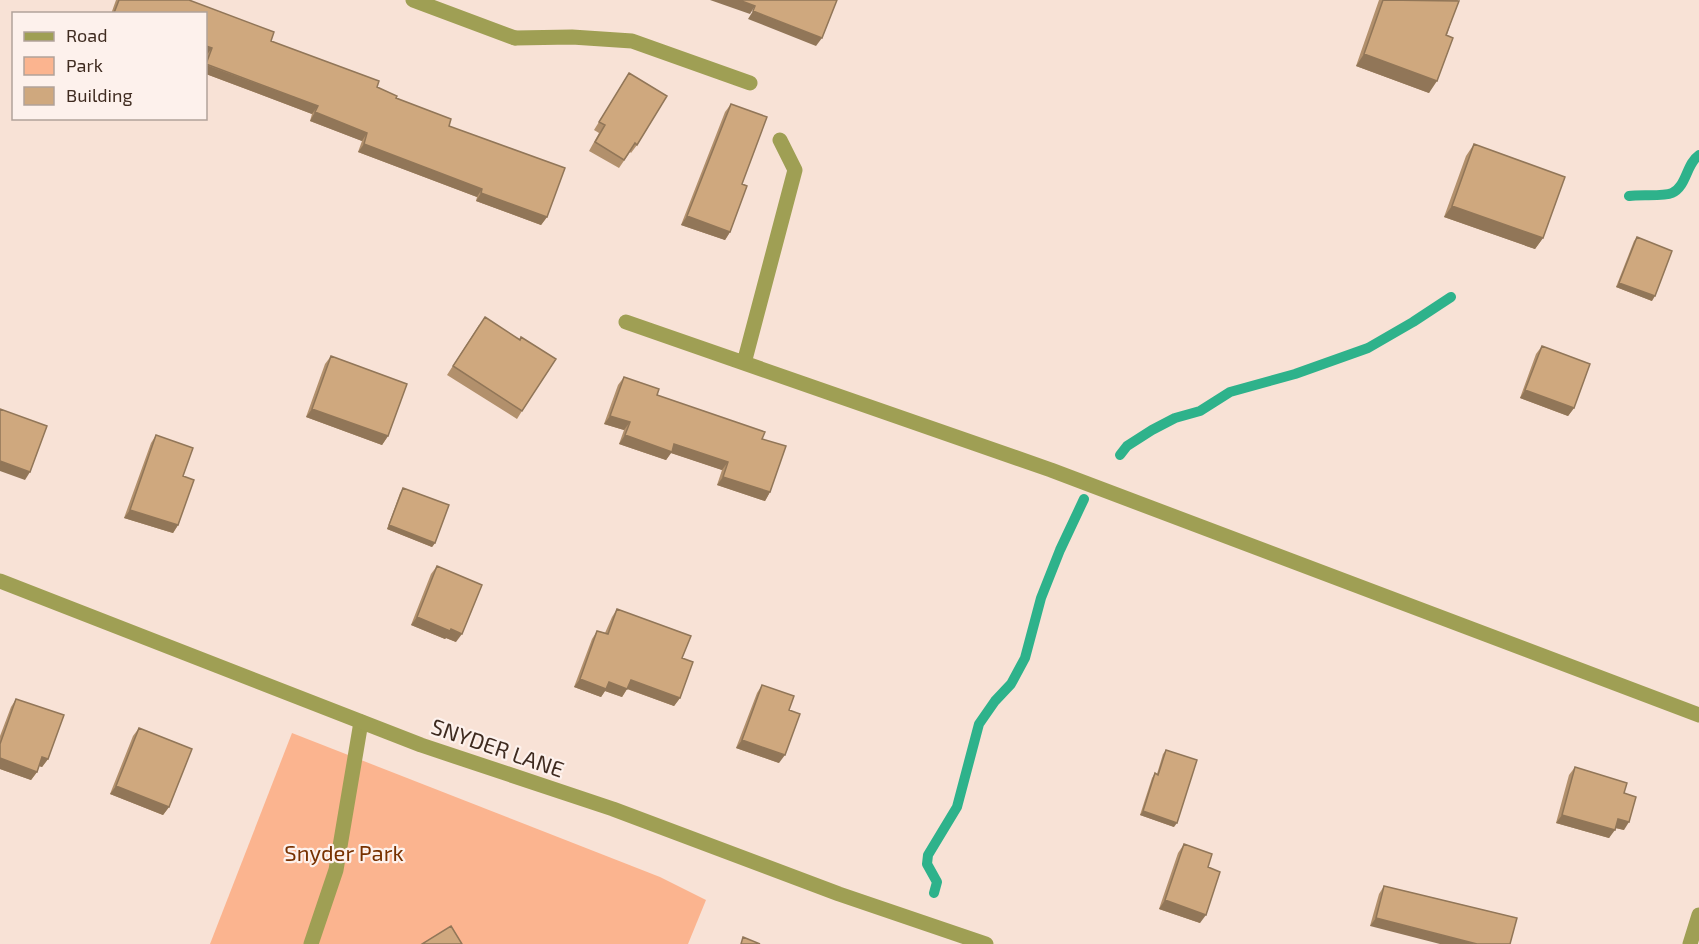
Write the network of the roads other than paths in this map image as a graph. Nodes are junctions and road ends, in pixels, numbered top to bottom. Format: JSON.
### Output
{"nodes":[{"id":1,"x":413,"y":0,"type":"edge"},
{"id":2,"x":750,"y":83,"type":"dead end"},
{"id":3,"x":780,"y":140,"type":"dead end"},
{"id":4,"x":626,"y":322,"type":"dead end"},
{"id":5,"x":744,"y":363,"type":"junction"},
{"id":6,"x":0,"y":581,"type":"edge"},
{"id":7,"x":1699,"y":715,"type":"edge"},
{"id":8,"x":361,"y":722,"type":"junction"},
{"id":9,"x":1699,"y":915,"type":"edge"},
{"id":10,"x":311,"y":944,"type":"edge"},
{"id":11,"x":986,"y":944,"type":"edge"},
{"id":12,"x":1690,"y":944,"type":"edge"}],
"edges":[{"from":1,"to":2,"type":"street"},
{"from":3,"to":5,"type":"street"},
{"from":4,"to":5,"type":"street"},
{"from":5,"to":7,"type":"street"},
{"from":6,"to":8,"type":"street","name":"SNYDER LANE"},
{"from":8,"to":10,"type":"street"},
{"from":8,"to":11,"type":"street","name":"SNYDER LANE"},
{"from":9,"to":12,"type":"street"}]}
